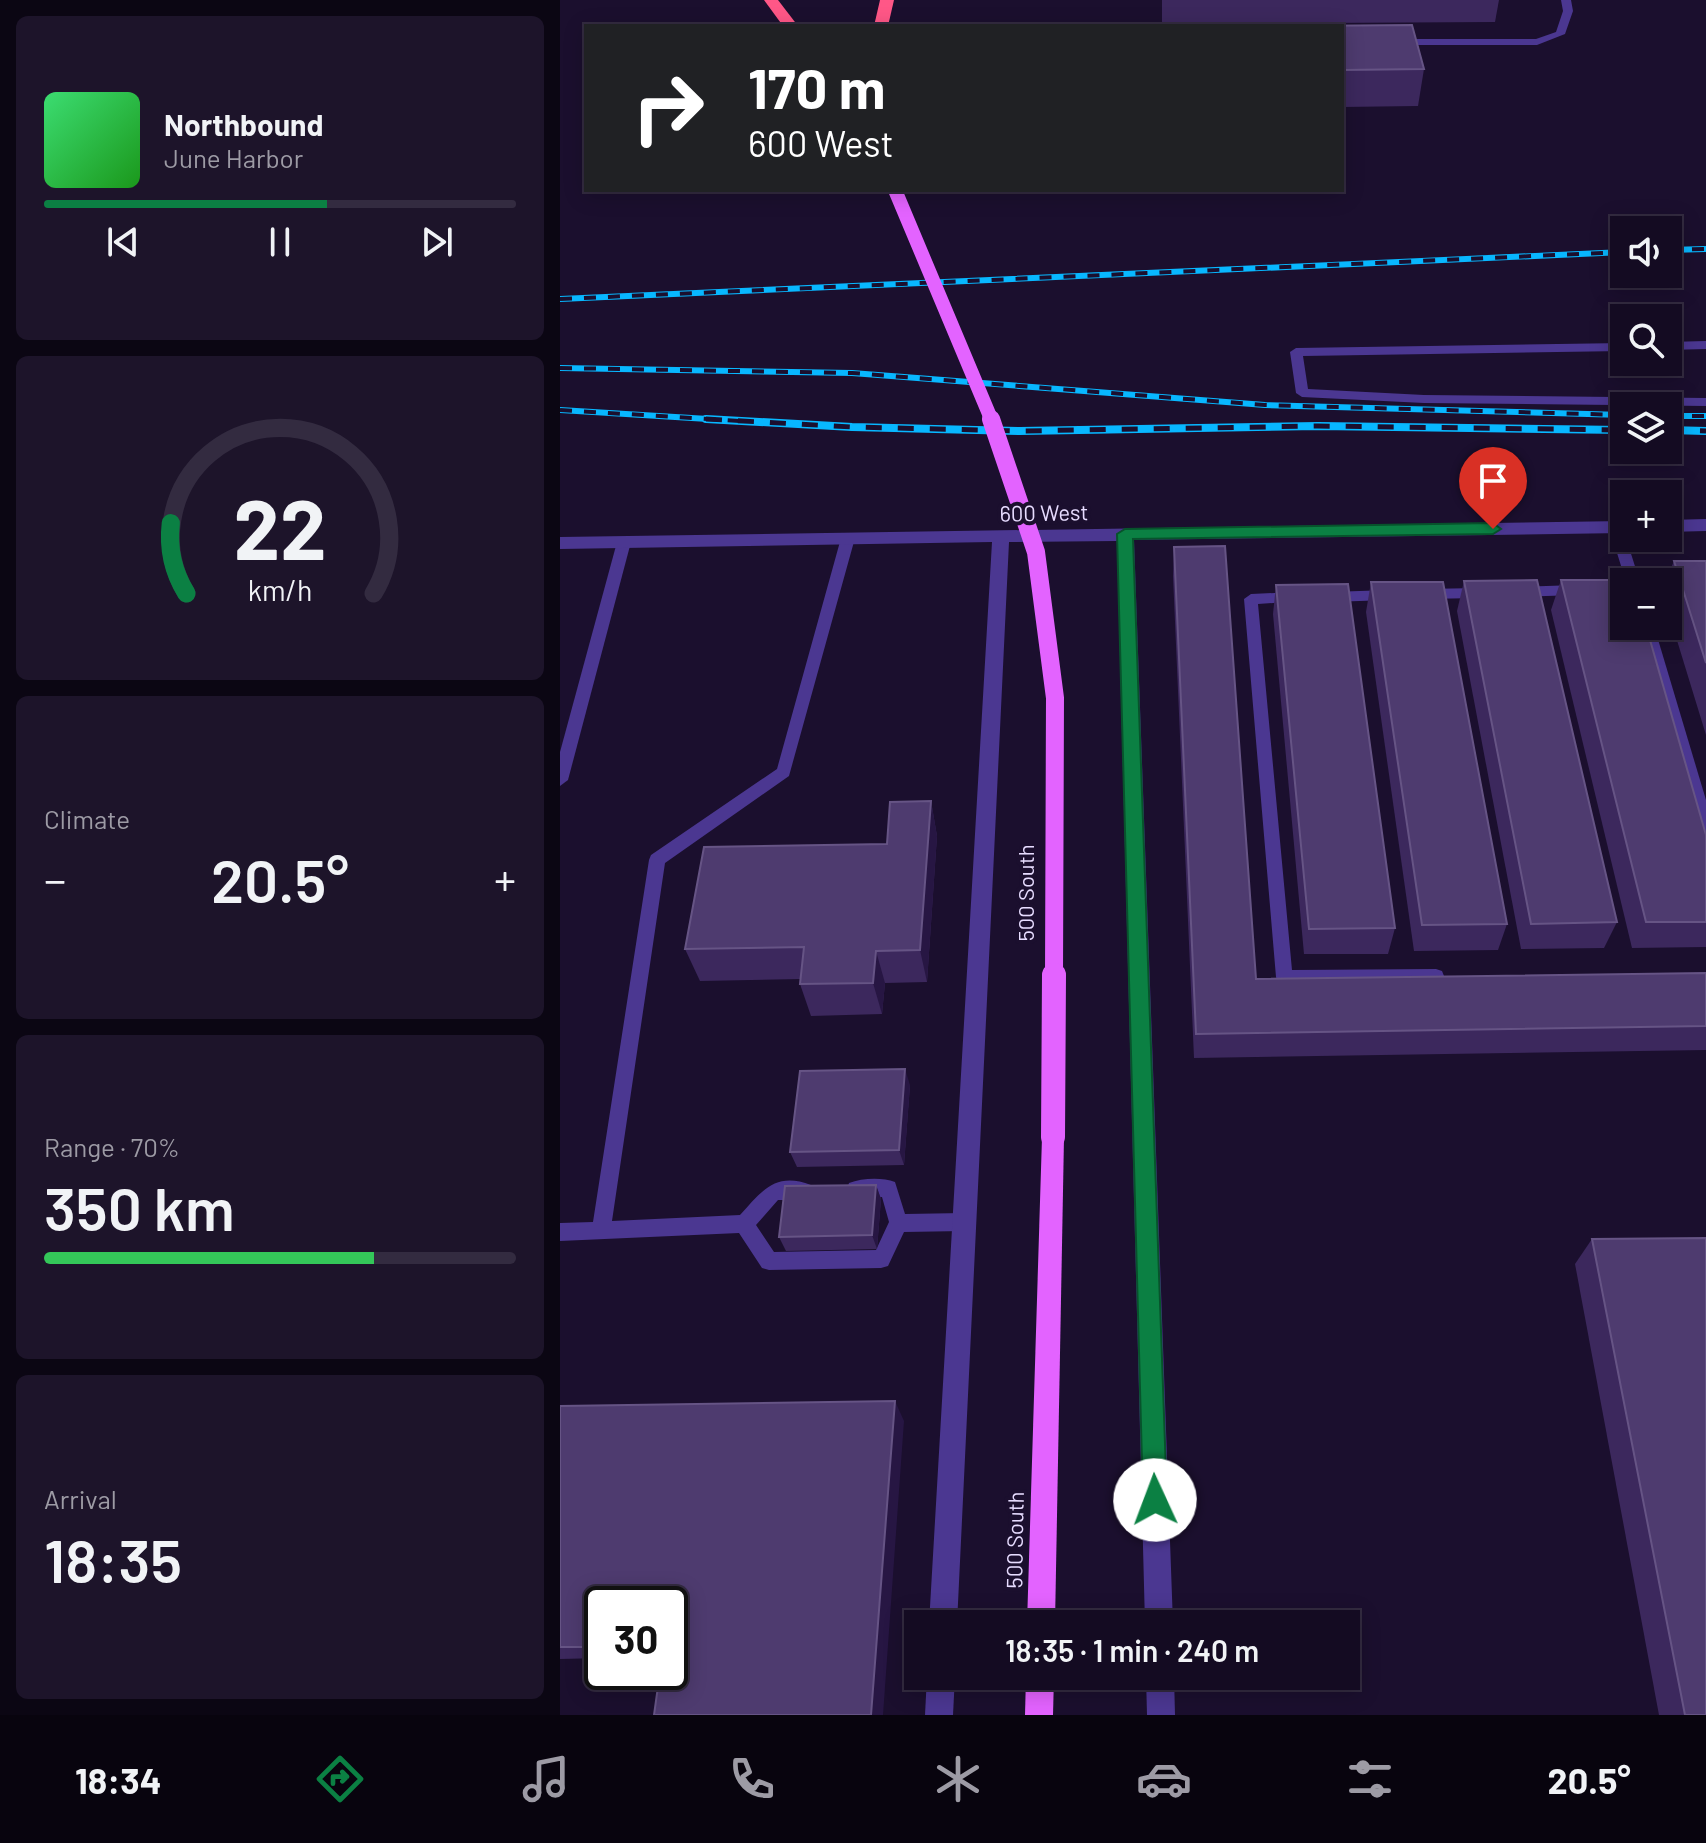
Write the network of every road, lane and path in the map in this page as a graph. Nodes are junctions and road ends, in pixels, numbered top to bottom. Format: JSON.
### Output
{"nodes":[{"id":1,"x":771,"y":0,"type":"edge"},
{"id":2,"x":887,"y":0,"type":"edge"},
{"id":3,"x":1566,"y":0,"type":"edge"},
{"id":4,"x":789,"y":24,"type":"edge"},
{"id":5,"x":881,"y":24,"type":"edge"},
{"id":6,"x":1387,"y":42,"type":"edge"},
{"id":7,"x":896,"y":192,"type":"edge"},
{"id":8,"x":1706,"y":345,"type":"edge"},
{"id":9,"x":1682,"y":346,"type":"edge"},
{"id":10,"x":1610,"y":347,"type":"edge"},
{"id":11,"x":1706,"y":402,"type":"edge"},
{"id":12,"x":1706,"y":525,"type":"edge"},
{"id":13,"x":1682,"y":526,"type":"edge"},
{"id":14,"x":1610,"y":527,"type":"edge"},
{"id":15,"x":1125,"y":534,"type":"junction"},
{"id":16,"x":1001,"y":536,"type":"junction"},
{"id":17,"x":848,"y":538,"type":"junction"},
{"id":18,"x":624,"y":542,"type":"junction"},
{"id":19,"x":560,"y":543,"type":"edge"},
{"id":20,"x":1592,"y":590,"type":"edge"},
{"id":21,"x":1651,"y":640,"type":"edge"},
{"id":22,"x":560,"y":780,"type":"edge"},
{"id":23,"x":1706,"y":826,"type":"edge"},
{"id":24,"x":1456,"y":976,"type":"edge"},
{"id":25,"x":964,"y":1222,"type":"junction"},
{"id":26,"x":899,"y":1223,"type":"junction"},
{"id":27,"x":744,"y":1224,"type":"junction"},
{"id":28,"x":601,"y":1231,"type":"junction"},
{"id":29,"x":560,"y":1232,"type":"edge"},
{"id":30,"x":944,"y":1610,"type":"edge"},
{"id":31,"x":1041,"y":1610,"type":"edge"},
{"id":32,"x":1159,"y":1610,"type":"edge"},
{"id":33,"x":940,"y":1690,"type":"edge"},
{"id":34,"x":1040,"y":1690,"type":"edge"},
{"id":35,"x":1160,"y":1690,"type":"edge"},
{"id":36,"x":939,"y":1715,"type":"edge"},
{"id":37,"x":1039,"y":1715,"type":"edge"},
{"id":38,"x":1161,"y":1715,"type":"edge"}],
"edges":[{"from":1,"to":4,"type":"highway"},
{"from":2,"to":5,"type":"highway"},
{"from":3,"to":6,"type":"lane"},
{"from":7,"to":31,"type":"main road","name":"500 South","bridge":true},
{"from":8,"to":9,"type":"lane"},
{"from":10,"to":11,"type":"lane"},
{"from":12,"to":13,"type":"street"},
{"from":14,"to":15,"type":"street","name":"600 West"},
{"from":15,"to":16,"type":"street","name":"600 West"},
{"from":15,"to":32,"type":"street"},
{"from":16,"to":17,"type":"street","name":"600 West"},
{"from":16,"to":25,"type":"street","name":"500 South"},
{"from":17,"to":18,"type":"street","name":"600 West"},
{"from":17,"to":28,"type":"lane"},
{"from":18,"to":19,"type":"street","name":"600 West"},
{"from":18,"to":22,"type":"lane"},
{"from":20,"to":24,"type":"lane"},
{"from":21,"to":23,"type":"lane"},
{"from":25,"to":26,"type":"lane"},
{"from":25,"to":30,"type":"street","name":"500 South"},
{"from":26,"to":27,"type":"lane"},
{"from":26,"to":27,"type":"lane"},
{"from":27,"to":28,"type":"lane"},
{"from":28,"to":29,"type":"lane"},
{"from":33,"to":36,"type":"street"},
{"from":34,"to":37,"type":"main road"},
{"from":35,"to":38,"type":"street"}]}
